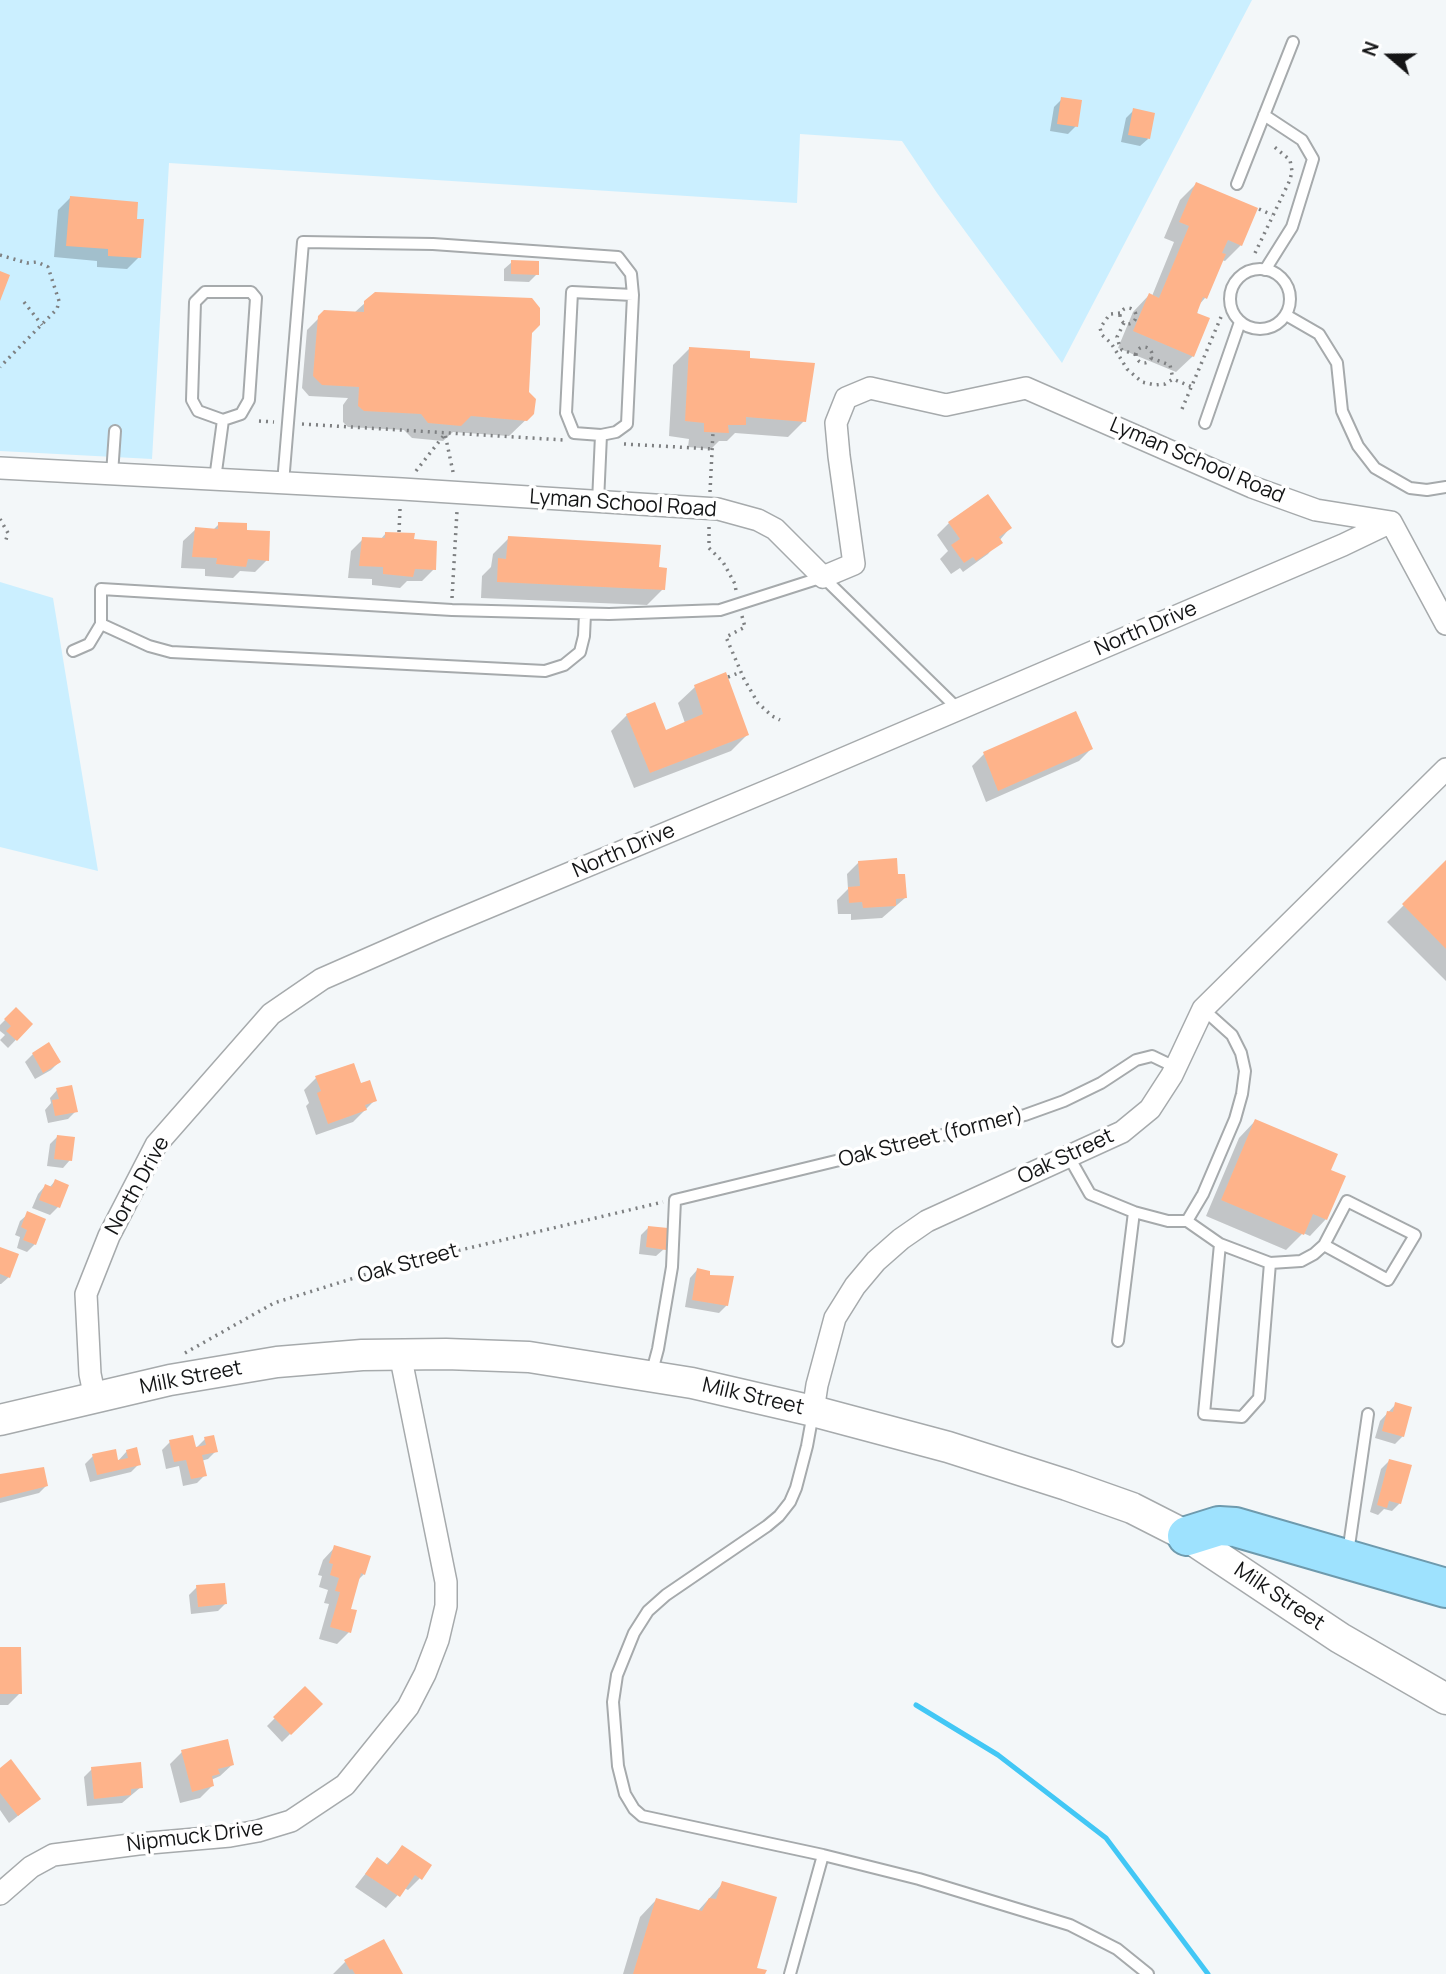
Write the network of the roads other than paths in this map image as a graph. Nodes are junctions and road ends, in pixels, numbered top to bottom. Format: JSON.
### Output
{"nodes":[{"id":1,"x":1293,"y":42,"type":"dead end"},
{"id":2,"x":1264,"y":115,"type":"junction"},
{"id":3,"x":1237,"y":184,"type":"dead end"},
{"id":4,"x":1265,"y":270,"type":"junction"},
{"id":5,"x":633,"y":295,"type":"junction"},
{"id":6,"x":1286,"y":315,"type":"junction"},
{"id":7,"x":1240,"y":321,"type":"junction"},
{"id":8,"x":223,"y":420,"type":"junction"},
{"id":9,"x":1205,"y":423,"type":"dead end"},
{"id":10,"x":115,"y":431,"type":"dead end"},
{"id":11,"x":601,"y":439,"type":"junction"},
{"id":12,"x":0,"y":468,"type":"edge"},
{"id":13,"x":112,"y":474,"type":"junction"},
{"id":14,"x":215,"y":479,"type":"junction"},
{"id":15,"x":283,"y":483,"type":"junction"},
{"id":16,"x":1446,"y":486,"type":"edge"},
{"id":17,"x":598,"y":502,"type":"junction"},
{"id":18,"x":1391,"y":522,"type":"junction"},
{"id":19,"x":823,"y":577,"type":"junction"},
{"id":20,"x":585,"y":614,"type":"junction"},
{"id":21,"x":102,"y":624,"type":"junction"},
{"id":22,"x":1446,"y":624,"type":"edge"},
{"id":23,"x":73,"y":651,"type":"dead end"},
{"id":24,"x":958,"y":709,"type":"junction"},
{"id":25,"x":1446,"y":769,"type":"edge"},
{"id":26,"x":1203,"y":1009,"type":"junction"},
{"id":27,"x":1175,"y":1067,"type":"junction"},
{"id":28,"x":1069,"y":1157,"type":"junction"},
{"id":29,"x":1133,"y":1212,"type":"junction"},
{"id":30,"x":1187,"y":1221,"type":"junction"},
{"id":31,"x":1220,"y":1244,"type":"junction"},
{"id":32,"x":1324,"y":1245,"type":"junction"},
{"id":33,"x":1270,"y":1263,"type":"junction"},
{"id":34,"x":1118,"y":1341,"type":"dead end"},
{"id":35,"x":400,"y":1354,"type":"junction"},
{"id":36,"x":650,"y":1375,"type":"junction"},
{"id":37,"x":95,"y":1398,"type":"junction"},
{"id":38,"x":813,"y":1412,"type":"junction"},
{"id":39,"x":1368,"y":1414,"type":"dead end"},
{"id":40,"x":0,"y":1420,"type":"edge"},
{"id":41,"x":1187,"y":1536,"type":"junction"},
{"id":42,"x":1347,"y":1559,"type":"junction"},
{"id":43,"x":1446,"y":1588,"type":"edge"},
{"id":44,"x":1446,"y":1699,"type":"edge"},
{"id":45,"x":823,"y":1855,"type":"junction"},
{"id":46,"x":0,"y":1892,"type":"edge"},
{"id":47,"x":790,"y":1974,"type":"edge"},
{"id":48,"x":1148,"y":1974,"type":"edge"}],
"edges":[{"from":1,"to":2,"type":"lane"},
{"from":2,"to":3,"type":"lane"},
{"from":2,"to":4,"type":"lane"},
{"from":4,"to":6,"type":"lane"},
{"from":4,"to":7,"type":"lane"},
{"from":5,"to":11,"type":"lane"},
{"from":5,"to":11,"type":"lane"},
{"from":5,"to":15,"type":"lane"},
{"from":6,"to":7,"type":"lane"},
{"from":6,"to":16,"type":"lane"},
{"from":7,"to":9,"type":"lane"},
{"from":8,"to":8,"type":"lane"},
{"from":8,"to":14,"type":"lane"},
{"from":10,"to":13,"type":"lane"},
{"from":11,"to":17,"type":"lane"},
{"from":12,"to":13,"type":"street","name":"Lyman School Road"},
{"from":13,"to":14,"type":"street","name":"Lyman School Road"},
{"from":14,"to":15,"type":"street","name":"Lyman School Road"},
{"from":15,"to":17,"type":"street","name":"Lyman School Road"},
{"from":17,"to":19,"type":"street","name":"Lyman School Road"},
{"from":18,"to":19,"type":"street","name":"Lyman School Road"},
{"from":18,"to":22,"type":"street"},
{"from":18,"to":24,"type":"street","name":"North Drive"},
{"from":19,"to":20,"type":"lane"},
{"from":19,"to":24,"type":"lane"},
{"from":20,"to":21,"type":"lane"},
{"from":20,"to":21,"type":"lane"},
{"from":21,"to":23,"type":"lane"},
{"from":24,"to":37,"type":"street","name":"North Drive"},
{"from":25,"to":26,"type":"street","name":"Oak Street"},
{"from":26,"to":27,"type":"street","name":"Oak Street"},
{"from":26,"to":30,"type":"lane"},
{"from":27,"to":28,"type":"street","name":"Oak Street"},
{"from":27,"to":36,"type":"lane","name":"Oak Street (former)"},
{"from":28,"to":29,"type":"lane"},
{"from":28,"to":38,"type":"street","name":"Oak Street"},
{"from":29,"to":30,"type":"lane"},
{"from":29,"to":34,"type":"lane"},
{"from":30,"to":31,"type":"lane"},
{"from":31,"to":33,"type":"lane"},
{"from":31,"to":33,"type":"lane"},
{"from":32,"to":32,"type":"lane"},
{"from":32,"to":33,"type":"lane"},
{"from":35,"to":36,"type":"main road","name":"Milk Street"},
{"from":35,"to":37,"type":"main road","name":"Milk Street"},
{"from":35,"to":46,"type":"street","name":"Nipmuck Drive"},
{"from":36,"to":38,"type":"main road","name":"Milk Street"},
{"from":37,"to":40,"type":"main road","name":"Milk Street"},
{"from":38,"to":41,"type":"main road","name":"Milk Street"},
{"from":38,"to":45,"type":"lane"},
{"from":39,"to":42,"type":"lane"},
{"from":41,"to":42,"type":"highway"},
{"from":41,"to":44,"type":"main road","name":"Milk Street"},
{"from":42,"to":43,"type":"highway"},
{"from":45,"to":47,"type":"lane"},
{"from":45,"to":48,"type":"lane"}]}
